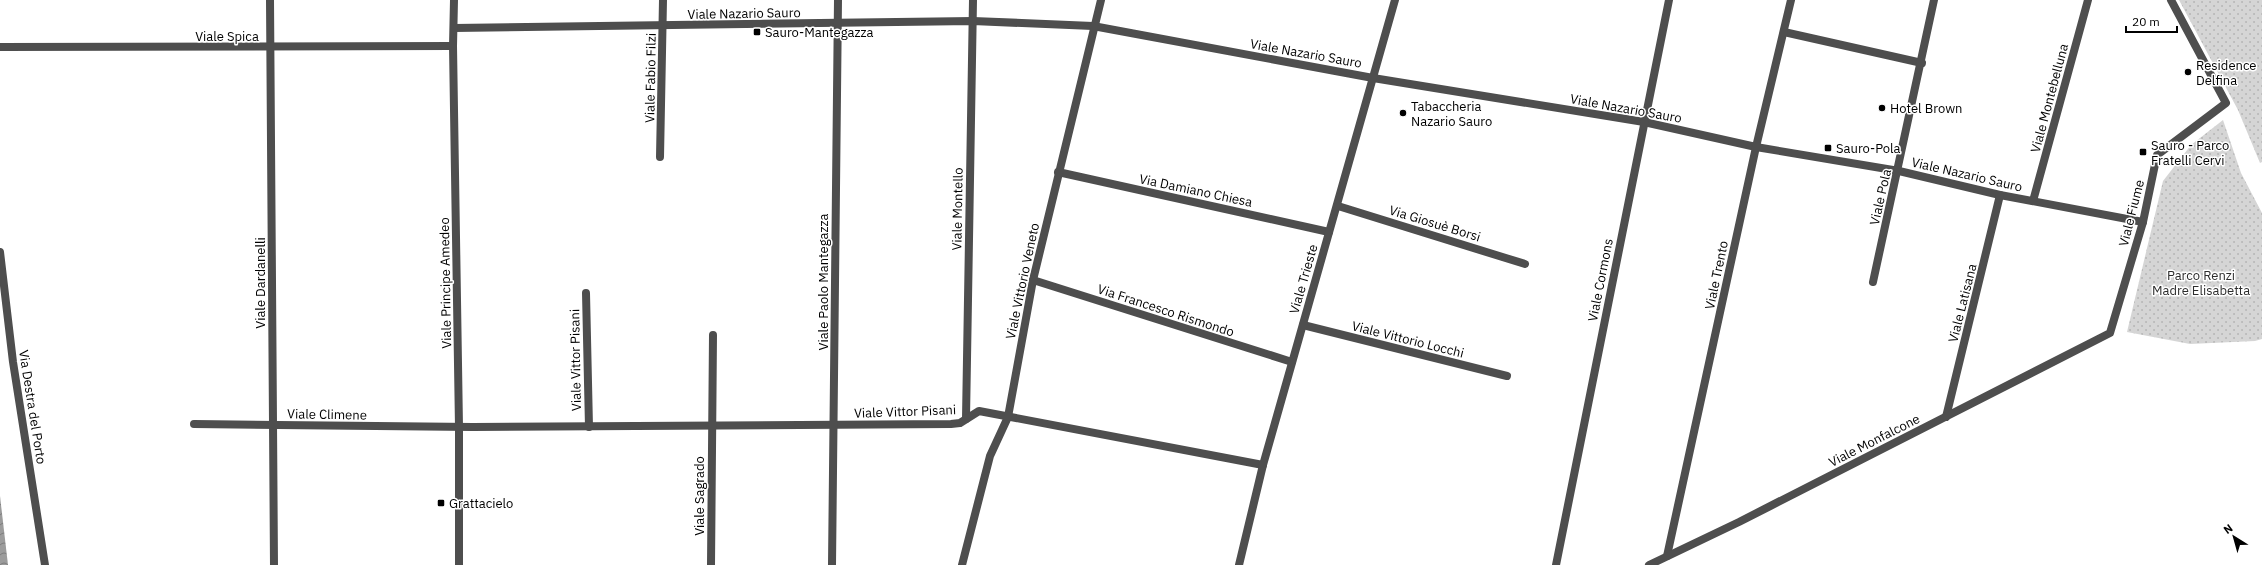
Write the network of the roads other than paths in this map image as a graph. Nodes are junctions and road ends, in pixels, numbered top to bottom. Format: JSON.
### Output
{"nodes":[{"id":1,"x":270,"y":0,"type":"edge"},
{"id":2,"x":454,"y":0,"type":"edge"},
{"id":3,"x":663,"y":0,"type":"edge"},
{"id":4,"x":838,"y":0,"type":"edge"},
{"id":5,"x":972,"y":0,"type":"edge"},
{"id":6,"x":1101,"y":0,"type":"edge"},
{"id":7,"x":1395,"y":0,"type":"edge"},
{"id":8,"x":1669,"y":0,"type":"edge"},
{"id":9,"x":1791,"y":0,"type":"edge"},
{"id":10,"x":1934,"y":0,"type":"edge"},
{"id":11,"x":2088,"y":0,"type":"edge"},
{"id":12,"x":2171,"y":0,"type":"edge"},
{"id":13,"x":973,"y":21,"type":"junction"},
{"id":14,"x":838,"y":22,"type":"junction"},
{"id":15,"x":663,"y":26,"type":"junction"},
{"id":16,"x":1094,"y":26,"type":"junction"},
{"id":17,"x":454,"y":28,"type":"junction"},
{"id":18,"x":1784,"y":32,"type":"junction"},
{"id":19,"x":453,"y":46,"type":"junction"},
{"id":20,"x":0,"y":47,"type":"edge"},
{"id":21,"x":270,"y":48,"type":"junction"},
{"id":22,"x":1922,"y":62,"type":"junction"},
{"id":23,"x":1373,"y":78,"type":"junction"},
{"id":24,"x":1644,"y":122,"type":"junction"},
{"id":25,"x":1756,"y":147,"type":"junction"},
{"id":26,"x":660,"y":157,"type":"dead end"},
{"id":27,"x":1899,"y":171,"type":"junction"},
{"id":28,"x":1058,"y":172,"type":"junction"},
{"id":29,"x":2000,"y":195,"type":"junction"},
{"id":30,"x":2033,"y":201,"type":"junction"},
{"id":31,"x":1338,"y":206,"type":"junction"},
{"id":32,"x":2143,"y":222,"type":"junction"},
{"id":33,"x":1329,"y":232,"type":"junction"},
{"id":34,"x":0,"y":252,"type":"edge"},
{"id":35,"x":1525,"y":264,"type":"dead end"},
{"id":36,"x":1033,"y":280,"type":"junction"},
{"id":37,"x":1873,"y":282,"type":"dead end"},
{"id":38,"x":586,"y":293,"type":"dead end"},
{"id":39,"x":1303,"y":325,"type":"junction"},
{"id":40,"x":2110,"y":334,"type":"joint"},
{"id":41,"x":713,"y":335,"type":"dead end"},
{"id":42,"x":1292,"y":362,"type":"junction"},
{"id":43,"x":1507,"y":376,"type":"dead end"},
{"id":44,"x":1008,"y":416,"type":"junction"},
{"id":45,"x":1946,"y":417,"type":"junction"},
{"id":46,"x":966,"y":419,"type":"junction"},
{"id":47,"x":194,"y":424,"type":"dead end"},
{"id":48,"x":834,"y":425,"type":"junction"},
{"id":49,"x":273,"y":426,"type":"junction"},
{"id":50,"x":460,"y":427,"type":"junction"},
{"id":51,"x":588,"y":427,"type":"junction"},
{"id":52,"x":711,"y":427,"type":"junction"},
{"id":53,"x":1262,"y":465,"type":"junction"},
{"id":54,"x":1667,"y":556,"type":"junction"},
{"id":55,"x":45,"y":565,"type":"edge"},
{"id":56,"x":274,"y":565,"type":"edge"},
{"id":57,"x":459,"y":565,"type":"edge"},
{"id":58,"x":711,"y":565,"type":"edge"},
{"id":59,"x":832,"y":565,"type":"edge"},
{"id":60,"x":962,"y":565,"type":"edge"},
{"id":61,"x":1239,"y":565,"type":"edge"},
{"id":62,"x":1556,"y":565,"type":"edge"},
{"id":63,"x":1649,"y":565,"type":"edge"}],
"edges":[{"from":1,"to":21,"type":"street","name":"Viale Dardanelli"},
{"from":2,"to":17,"type":"street","name":"Viale Principe Amedeo"},
{"from":3,"to":15,"type":"street","name":"Viale Fabio Filzi"},
{"from":4,"to":14,"type":"street","name":"Viale Paolo Mantegazza"},
{"from":5,"to":13,"type":"street","name":"Viale Montello"},
{"from":6,"to":16,"type":"street","name":"Viale Vittorio Veneto"},
{"from":7,"to":23,"type":"street","name":"Viale Trieste"},
{"from":8,"to":24,"type":"street","name":"Viale Cormons"},
{"from":9,"to":18,"type":"street","name":"Viale Trento"},
{"from":10,"to":22,"type":"street","name":"Viale Pola"},
{"from":11,"to":30,"type":"street","name":"Viale Montebelluna"},
{"from":12,"to":32,"type":"street","name":"Viale Fiume"},
{"from":13,"to":14,"type":"street","name":"Viale Nazario Sauro"},
{"from":13,"to":16,"type":"street","name":"Viale Nazario Sauro"},
{"from":13,"to":46,"type":"street","name":"Viale Montello"},
{"from":14,"to":15,"type":"street","name":"Viale Nazario Sauro"},
{"from":14,"to":48,"type":"street","name":"Viale Paolo Mantegazza"},
{"from":15,"to":17,"type":"street","name":"Viale Nazario Sauro"},
{"from":15,"to":26,"type":"street","name":"Viale Fabio Filzi"},
{"from":16,"to":23,"type":"street","name":"Viale Nazario Sauro"},
{"from":16,"to":28,"type":"street","name":"Viale Vittorio Veneto"},
{"from":17,"to":19,"type":"street","name":"Viale Principe Amedeo"},
{"from":18,"to":22,"type":"street"},
{"from":18,"to":25,"type":"street","name":"Viale Trento"},
{"from":19,"to":21,"type":"street","name":"Viale Spica"},
{"from":19,"to":50,"type":"street","name":"Viale Principe Amedeo"},
{"from":20,"to":21,"type":"street","name":"Viale Spica"},
{"from":21,"to":49,"type":"street","name":"Viale Dardanelli"},
{"from":22,"to":27,"type":"street","name":"Viale Pola"},
{"from":23,"to":24,"type":"street","name":"Viale Nazario Sauro"},
{"from":23,"to":31,"type":"street","name":"Viale Trieste"},
{"from":24,"to":25,"type":"street","name":"Viale Nazario Sauro"},
{"from":24,"to":62,"type":"street","name":"Viale Cormons"},
{"from":25,"to":27,"type":"street","name":"Viale Nazario Sauro"},
{"from":25,"to":54,"type":"street","name":"Viale Trento"},
{"from":27,"to":29,"type":"street","name":"Viale Nazario Sauro"},
{"from":27,"to":37,"type":"street","name":"Viale Pola"},
{"from":28,"to":33,"type":"street","name":"Via Damiano Chiesa"},
{"from":28,"to":36,"type":"street","name":"Viale Vittorio Veneto"},
{"from":29,"to":30,"type":"street","name":"Viale Nazario Sauro"},
{"from":29,"to":45,"type":"street","name":"Viale Latisana"},
{"from":30,"to":32,"type":"street","name":"Viale Nazario Sauro"},
{"from":31,"to":33,"type":"street","name":"Viale Trieste"},
{"from":31,"to":35,"type":"street","name":"Via Giosuè Borsi"},
{"from":32,"to":40,"type":"street","name":"Viale Fiume"},
{"from":33,"to":39,"type":"street","name":"Viale Trieste"},
{"from":34,"to":55,"type":"street","name":"Via Destra del Porto"},
{"from":36,"to":42,"type":"street","name":"Via Francesco Rismondo"},
{"from":36,"to":44,"type":"street","name":"Viale Vittorio Veneto"},
{"from":38,"to":51,"type":"street","name":"Viale Vittor Pisani"},
{"from":39,"to":42,"type":"street","name":"Viale Trieste"},
{"from":39,"to":43,"type":"street","name":"Viale Vittorio Locchi"},
{"from":40,"to":45,"type":"street","name":"Viale Monfalcone"},
{"from":41,"to":52,"type":"street","name":"Viale Sagrado"},
{"from":42,"to":53,"type":"street","name":"Viale Trieste"},
{"from":44,"to":46,"type":"street","name":"Viale Vittor Pisani"},
{"from":44,"to":53,"type":"street","name":"Viale Vittor Pisani"},
{"from":44,"to":60,"type":"street","name":"Viale Vittorio Veneto"},
{"from":45,"to":54,"type":"street","name":"Viale Monfalcone"},
{"from":46,"to":48,"type":"street","name":"Viale Vittor Pisani"},
{"from":47,"to":49,"type":"street","name":"Viale Climene"},
{"from":48,"to":52,"type":"street","name":"Viale Vittor Pisani"},
{"from":48,"to":59,"type":"street","name":"Viale Paolo Mantegazza"},
{"from":49,"to":50,"type":"street","name":"Viale Climene"},
{"from":49,"to":56,"type":"street","name":"Viale Dardanelli"},
{"from":50,"to":51,"type":"street","name":"Viale Vittor Pisani"},
{"from":50,"to":57,"type":"street","name":"Viale Principe Amedeo"},
{"from":51,"to":52,"type":"street","name":"Viale Vittor Pisani"},
{"from":52,"to":58,"type":"street","name":"Viale Sagrado"},
{"from":53,"to":61,"type":"street","name":"Viale Trieste"},
{"from":54,"to":63,"type":"street","name":"Viale Monfalcone"}]}
